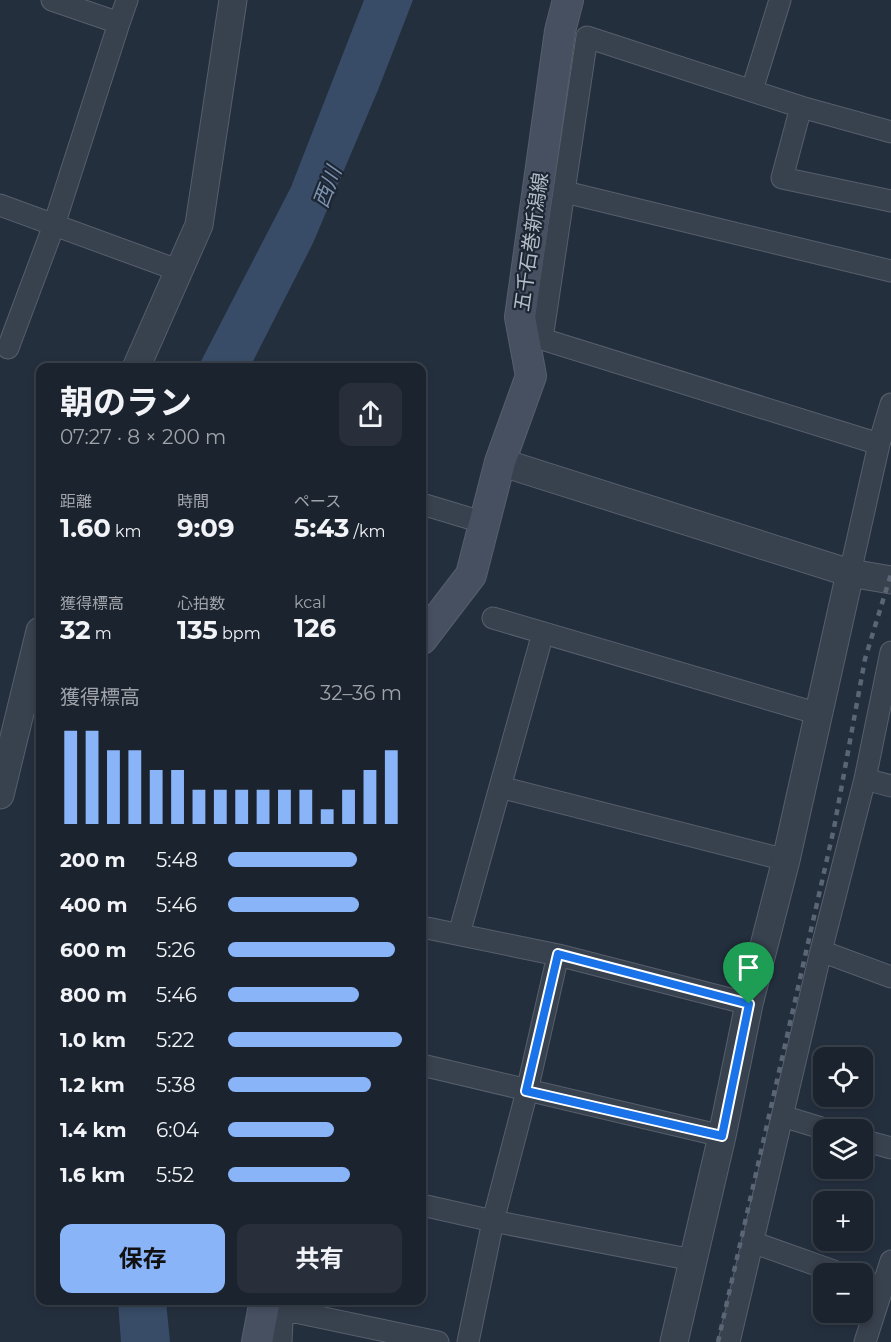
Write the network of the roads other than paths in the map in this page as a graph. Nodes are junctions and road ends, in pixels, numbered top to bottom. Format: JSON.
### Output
{"nodes":[{"id":1,"x":52,"y":0,"type":"edge"},
{"id":2,"x":125,"y":0,"type":"edge"},
{"id":3,"x":233,"y":0,"type":"edge"},
{"id":4,"x":568,"y":0,"type":"edge"},
{"id":5,"x":780,"y":0,"type":"edge"},
{"id":6,"x":119,"y":23,"type":"junction"},
{"id":7,"x":752,"y":90,"type":"junction"},
{"id":8,"x":801,"y":106,"type":"junction"},
{"id":9,"x":891,"y":132,"type":"edge"},
{"id":10,"x":565,"y":192,"type":"junction"},
{"id":11,"x":891,"y":201,"type":"edge"},
{"id":12,"x":0,"y":205,"type":"edge"},
{"id":13,"x":54,"y":225,"type":"junction"},
{"id":14,"x":180,"y":271,"type":"junction"},
{"id":15,"x":891,"y":271,"type":"edge"},
{"id":16,"x":8,"y":348,"type":"dead end"},
{"id":17,"x":138,"y":363,"type":"edge"},
{"id":18,"x":891,"y":404,"type":"edge"},
{"id":19,"x":879,"y":444,"type":"junction"},
{"id":20,"x":500,"y":462,"type":"junction"},
{"id":21,"x":426,"y":505,"type":"edge"},
{"id":22,"x":484,"y":523,"type":"junction"},
{"id":23,"x":850,"y":573,"type":"junction"},
{"id":24,"x":891,"y":579,"type":"edge"},
{"id":25,"x":493,"y":618,"type":"dead end"},
{"id":26,"x":543,"y":633,"type":"junction"},
{"id":27,"x":426,"y":634,"type":"edge"},
{"id":28,"x":36,"y":648,"type":"edge"},
{"id":29,"x":891,"y":652,"type":"edge"},
{"id":30,"x":819,"y":714,"type":"junction"},
{"id":31,"x":865,"y":779,"type":"junction"},
{"id":32,"x":891,"y":786,"type":"edge"},
{"id":33,"x":500,"y":787,"type":"junction"},
{"id":34,"x":0,"y":795,"type":"edge"},
{"id":35,"x":786,"y":860,"type":"junction"},
{"id":36,"x":426,"y":928,"type":"edge"},
{"id":37,"x":459,"y":934,"type":"junction"},
{"id":38,"x":821,"y":951,"type":"junction"},
{"id":39,"x":558,"y":954,"type":"junction"},
{"id":40,"x":891,"y":977,"type":"edge"},
{"id":41,"x":749,"y":1004,"type":"junction"},
{"id":42,"x":426,"y":1066,"type":"edge"},
{"id":43,"x":526,"y":1091,"type":"junction"},
{"id":44,"x":782,"y":1116,"type":"junction"},
{"id":45,"x":813,"y":1125,"type":"edge"},
{"id":46,"x":722,"y":1136,"type":"junction"},
{"id":47,"x":873,"y":1143,"type":"edge"},
{"id":48,"x":891,"y":1148,"type":"edge"},
{"id":49,"x":426,"y":1206,"type":"edge"},
{"id":50,"x":493,"y":1221,"type":"junction"},
{"id":51,"x":752,"y":1242,"type":"junction"},
{"id":52,"x":693,"y":1260,"type":"junction"},
{"id":53,"x":891,"y":1261,"type":"edge"},
{"id":54,"x":813,"y":1264,"type":"edge"},
{"id":55,"x":873,"y":1283,"type":"edge"},
{"id":56,"x":275,"y":1305,"type":"edge"},
{"id":57,"x":276,"y":1305,"type":"edge"},
{"id":58,"x":284,"y":1305,"type":"edge"},
{"id":59,"x":867,"y":1323,"type":"edge"},
{"id":60,"x":256,"y":1342,"type":"edge"},
{"id":61,"x":281,"y":1342,"type":"edge"},
{"id":62,"x":438,"y":1342,"type":"edge"},
{"id":63,"x":468,"y":1342,"type":"edge"},
{"id":64,"x":674,"y":1342,"type":"edge"},
{"id":65,"x":729,"y":1342,"type":"edge"},
{"id":66,"x":865,"y":1342,"type":"edge"}],
"edges":[{"from":1,"to":6,"type":"street"},
{"from":2,"to":6,"type":"street"},
{"from":3,"to":14,"type":"street"},
{"from":4,"to":20,"type":"main road","name":"五千石巻新潟線"},
{"from":5,"to":7,"type":"street"},
{"from":6,"to":13,"type":"street"},
{"from":7,"to":8,"type":"street"},
{"from":7,"to":10,"type":"street"},
{"from":8,"to":9,"type":"street"},
{"from":8,"to":11,"type":"street"},
{"from":10,"to":15,"type":"street"},
{"from":10,"to":19,"type":"street"},
{"from":12,"to":13,"type":"street"},
{"from":13,"to":14,"type":"street"},
{"from":13,"to":16,"type":"street"},
{"from":14,"to":17,"type":"street"},
{"from":18,"to":19,"type":"street"},
{"from":19,"to":23,"type":"street"},
{"from":20,"to":22,"type":"main road","name":"五千石巻新潟線"},
{"from":20,"to":23,"type":"street"},
{"from":21,"to":22,"type":"street"},
{"from":22,"to":27,"type":"main road","name":"五千石巻新潟線"},
{"from":23,"to":24,"type":"street"},
{"from":23,"to":30,"type":"street"},
{"from":25,"to":26,"type":"street"},
{"from":26,"to":30,"type":"street"},
{"from":26,"to":33,"type":"street"},
{"from":28,"to":34,"type":"street"},
{"from":29,"to":31,"type":"street"},
{"from":30,"to":35,"type":"street"},
{"from":31,"to":32,"type":"street"},
{"from":31,"to":38,"type":"street"},
{"from":33,"to":35,"type":"street"},
{"from":33,"to":37,"type":"street"},
{"from":35,"to":41,"type":"street"},
{"from":36,"to":37,"type":"street"},
{"from":37,"to":39,"type":"street"},
{"from":38,"to":40,"type":"street"},
{"from":38,"to":44,"type":"street"},
{"from":39,"to":41,"type":"street"},
{"from":39,"to":43,"type":"street"},
{"from":41,"to":46,"type":"street"},
{"from":42,"to":43,"type":"street"},
{"from":43,"to":46,"type":"street"},
{"from":43,"to":50,"type":"street"},
{"from":44,"to":45,"type":"street"},
{"from":44,"to":51,"type":"street"},
{"from":46,"to":52,"type":"street"},
{"from":47,"to":48,"type":"street"},
{"from":49,"to":50,"type":"street"},
{"from":50,"to":52,"type":"street"},
{"from":50,"to":63,"type":"street"},
{"from":51,"to":54,"type":"street"},
{"from":51,"to":65,"type":"street"},
{"from":52,"to":64,"type":"street"},
{"from":53,"to":55,"type":"street"},
{"from":56,"to":60,"type":"main road"},
{"from":57,"to":61,"type":"street"},
{"from":58,"to":62,"type":"street"},
{"from":59,"to":66,"type":"street"}]}
